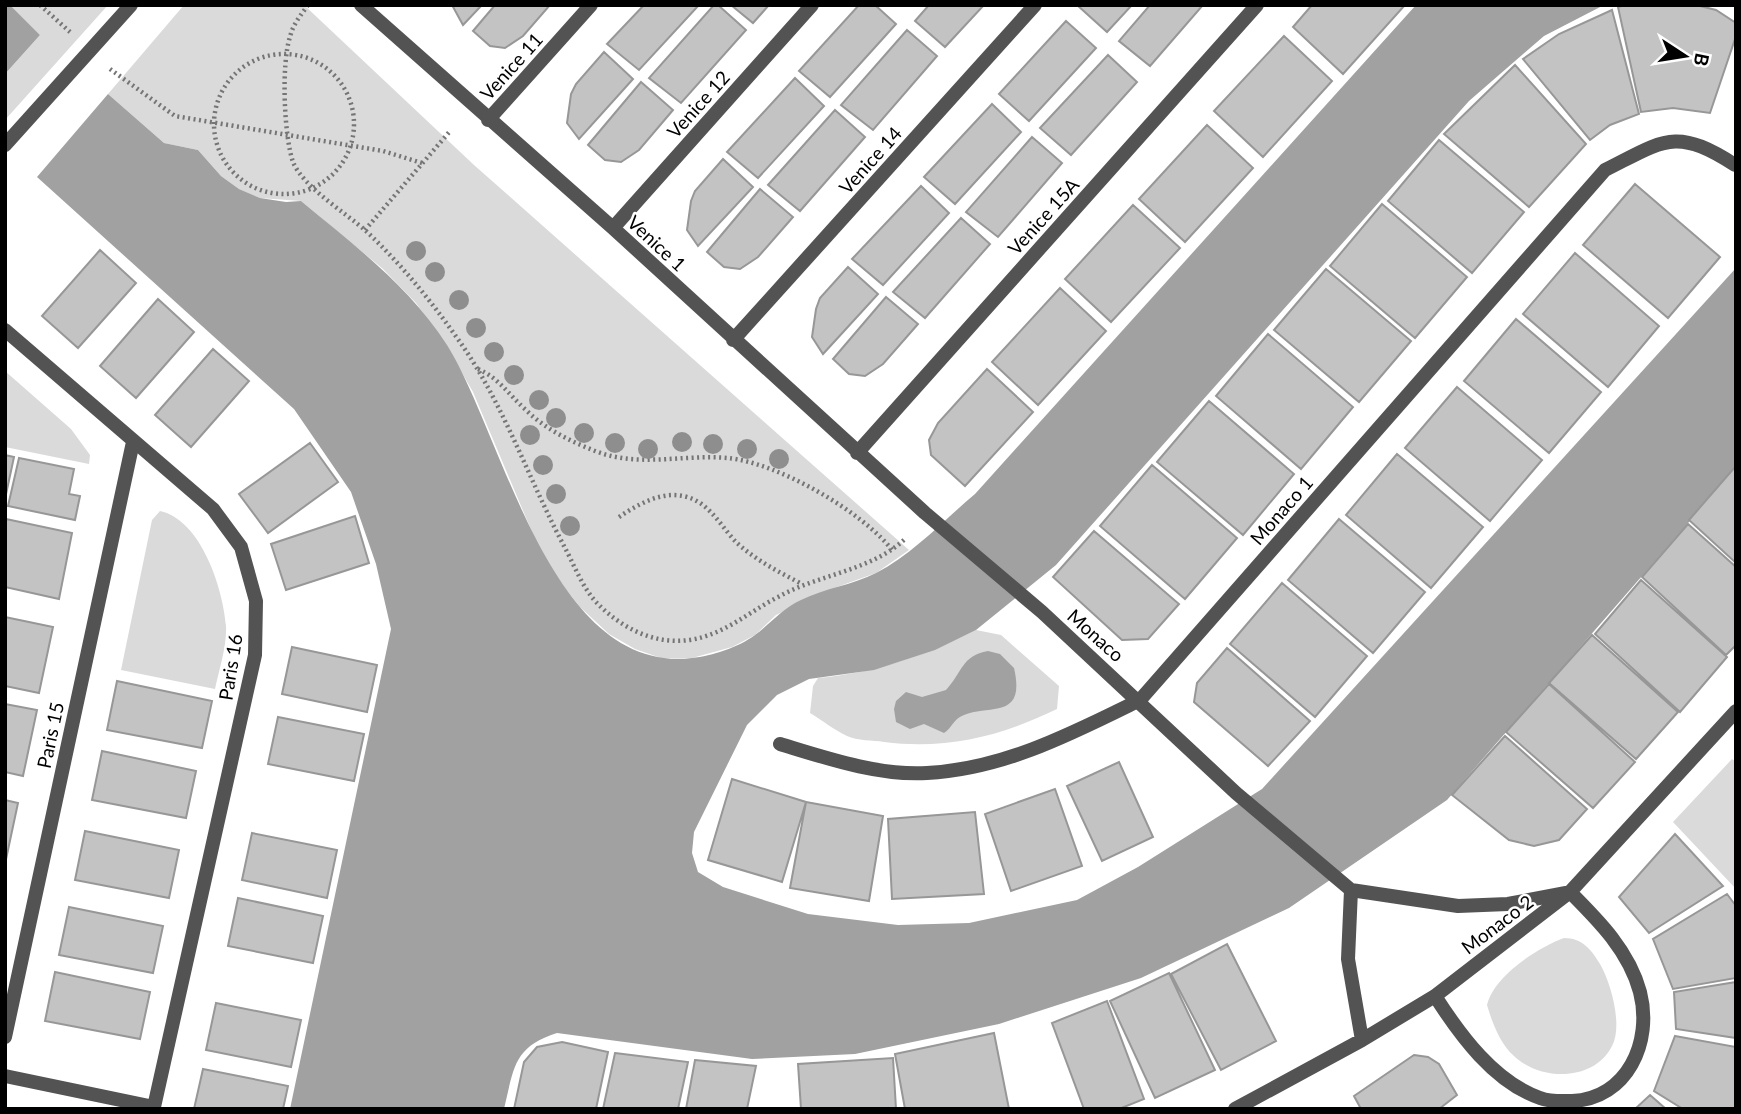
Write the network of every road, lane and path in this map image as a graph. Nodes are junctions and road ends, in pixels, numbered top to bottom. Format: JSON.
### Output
{"nodes":[{"id":1,"x":40,"y":5,"type":"edge"},
{"id":2,"x":131,"y":5,"type":"edge"},
{"id":3,"x":309,"y":5,"type":"edge"},
{"id":4,"x":591,"y":5,"type":"edge"},
{"id":5,"x":812,"y":5,"type":"edge"},
{"id":6,"x":1035,"y":5,"type":"edge"},
{"id":7,"x":1257,"y":5,"type":"edge"},
{"id":8,"x":365,"y":7,"type":"edge"},
{"id":9,"x":71,"y":32,"type":"dead end"},
{"id":10,"x":286,"y":54,"type":"junction"},
{"id":11,"x":110,"y":69,"type":"dead end"},
{"id":12,"x":488,"y":120,"type":"junction"},
{"id":13,"x":214,"y":123,"type":"junction"},
{"id":14,"x":451,"y":130,"type":"dead end"},
{"id":15,"x":286,"y":134,"type":"junction"},
{"id":16,"x":5,"y":145,"type":"edge"},
{"id":17,"x":352,"y":145,"type":"junction"},
{"id":18,"x":422,"y":163,"type":"junction"},
{"id":19,"x":1735,"y":165,"type":"edge"},
{"id":20,"x":314,"y":188,"type":"junction"},
{"id":21,"x":613,"y":228,"type":"junction"},
{"id":22,"x":365,"y":230,"type":"junction"},
{"id":23,"x":5,"y":330,"type":"edge"},
{"id":24,"x":733,"y":340,"type":"junction"},
{"id":25,"x":477,"y":369,"type":"junction"},
{"id":26,"x":133,"y":442,"type":"junction"},
{"id":27,"x":857,"y":453,"type":"junction"},
{"id":28,"x":925,"y":513,"type":"joint"},
{"id":29,"x":619,"y":517,"type":"dead end"},
{"id":30,"x":906,"y":538,"type":"dead end"},
{"id":31,"x":893,"y":551,"type":"junction"},
{"id":32,"x":803,"y":584,"type":"junction"},
{"id":33,"x":1140,"y":700,"type":"junction"},
{"id":34,"x":1736,"y":711,"type":"edge"},
{"id":35,"x":780,"y":744,"type":"dead end"},
{"id":36,"x":1347,"y":886,"type":"junction"},
{"id":37,"x":1570,"y":892,"type":"junction"},
{"id":38,"x":1435,"y":996,"type":"junction"},
{"id":39,"x":5,"y":1037,"type":"edge"},
{"id":40,"x":1362,"y":1041,"type":"junction"},
{"id":41,"x":5,"y":1076,"type":"edge"},
{"id":42,"x":154,"y":1107,"type":"edge"},
{"id":43,"x":1235,"y":1109,"type":"edge"}],
"edges":[{"from":1,"to":9,"type":"path"},
{"from":2,"to":16,"type":"lane"},
{"from":3,"to":10,"type":"path"},
{"from":4,"to":12,"type":"lane","name":"Venice 11"},
{"from":5,"to":21,"type":"lane","name":"Venice 12"},
{"from":6,"to":24,"type":"lane","name":"Venice 14"},
{"from":7,"to":27,"type":"lane","name":"Venice 15A"},
{"from":8,"to":12,"type":"lane","name":"Venice 1"},
{"from":10,"to":13,"type":"path"},
{"from":10,"to":15,"type":"path"},
{"from":10,"to":17,"type":"path"},
{"from":11,"to":13,"type":"path"},
{"from":12,"to":21,"type":"lane","name":"Venice 1"},
{"from":13,"to":15,"type":"path"},
{"from":13,"to":20,"type":"path"},
{"from":14,"to":18,"type":"path"},
{"from":15,"to":17,"type":"path"},
{"from":15,"to":20,"type":"path"},
{"from":17,"to":18,"type":"path"},
{"from":17,"to":20,"type":"path"},
{"from":18,"to":22,"type":"path"},
{"from":19,"to":33,"type":"lane","name":"Monaco 1"},
{"from":20,"to":22,"type":"path"},
{"from":21,"to":24,"type":"lane","name":"Venice 1"},
{"from":22,"to":25,"type":"path"},
{"from":23,"to":26,"type":"lane","name":"Paris 16"},
{"from":24,"to":27,"type":"lane","name":"Venice 1"},
{"from":25,"to":31,"type":"path"},
{"from":25,"to":32,"type":"path"},
{"from":26,"to":39,"type":"lane","name":"Paris 15"},
{"from":26,"to":42,"type":"lane","name":"Paris 16"},
{"from":27,"to":28,"type":"lane","name":"Venice 1"},
{"from":28,"to":33,"type":"lane","name":"Monaco"},
{"from":29,"to":32,"type":"path"},
{"from":30,"to":31,"type":"path"},
{"from":31,"to":32,"type":"path"},
{"from":33,"to":35,"type":"lane","name":"Monaco 1"},
{"from":33,"to":36,"type":"lane","name":"Monaco"},
{"from":34,"to":37,"type":"lane","name":"Monaco 2"},
{"from":36,"to":37,"type":"lane"},
{"from":36,"to":40,"type":"lane"},
{"from":37,"to":38,"type":"lane","name":"Monaco 2"},
{"from":37,"to":38,"type":"lane"},
{"from":38,"to":40,"type":"lane","name":"Monaco 2"},
{"from":40,"to":43,"type":"lane","name":"Monaco 2"},
{"from":41,"to":42,"type":"lane"}]}
